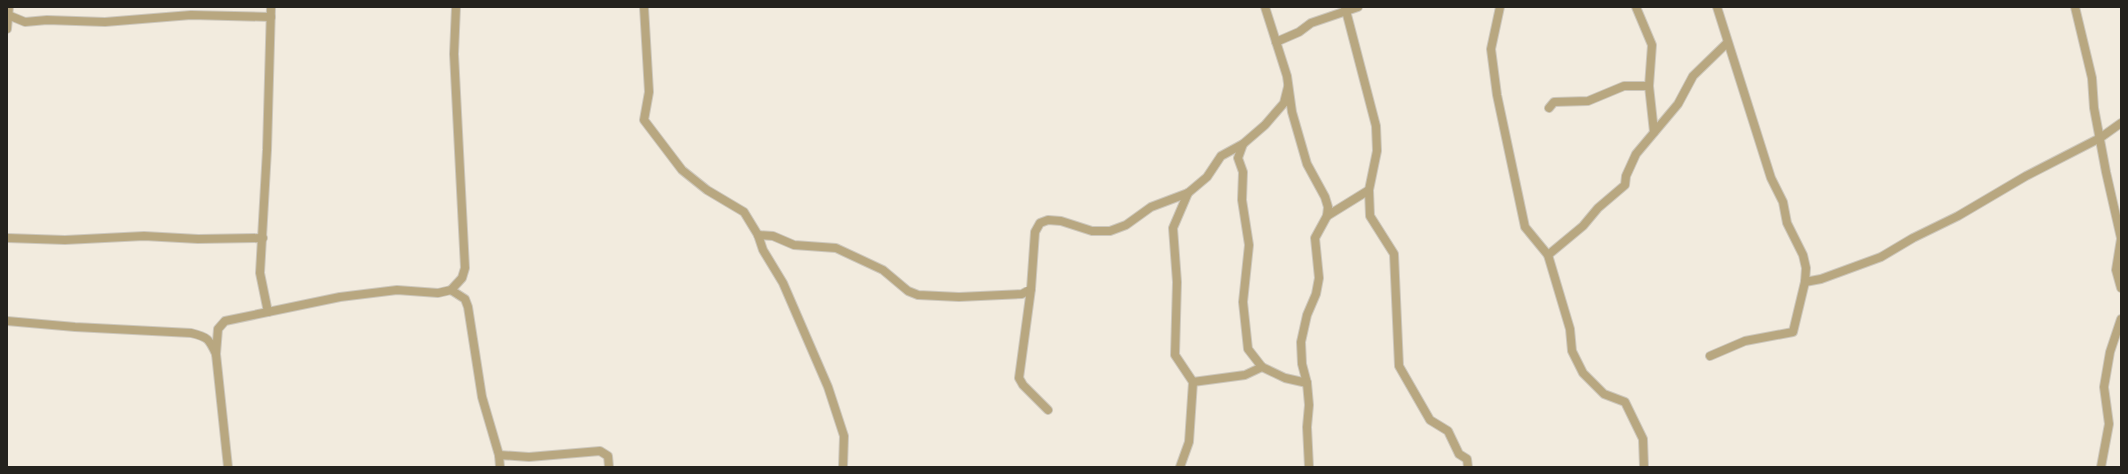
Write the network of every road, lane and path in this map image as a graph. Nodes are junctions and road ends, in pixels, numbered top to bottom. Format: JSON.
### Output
{"nodes":[{"id":1,"x":271,"y":7,"type":"edge"},
{"id":2,"x":456,"y":7,"type":"edge"},
{"id":3,"x":644,"y":7,"type":"edge"},
{"id":4,"x":1265,"y":7,"type":"edge"},
{"id":5,"x":1358,"y":7,"type":"edge"},
{"id":6,"x":1500,"y":7,"type":"edge"},
{"id":7,"x":1636,"y":7,"type":"edge"},
{"id":8,"x":1717,"y":7,"type":"edge"},
{"id":9,"x":2075,"y":7,"type":"edge"},
{"id":10,"x":1346,"y":9,"type":"edge"},
{"id":11,"x":9,"y":11,"type":"edge"},
{"id":12,"x":271,"y":17,"type":"junction"},
{"id":13,"x":7,"y":30,"type":"edge"},
{"id":14,"x":1276,"y":42,"type":"junction"},
{"id":15,"x":1727,"y":43,"type":"junction"},
{"id":16,"x":1649,"y":86,"type":"junction"},
{"id":17,"x":1288,"y":87,"type":"junction"},
{"id":18,"x":1549,"y":108,"type":"dead end"},
{"id":19,"x":2121,"y":123,"type":"edge"},
{"id":20,"x":1654,"y":132,"type":"junction"},
{"id":21,"x":2100,"y":138,"type":"junction"},
{"id":22,"x":1243,"y":144,"type":"junction"},
{"id":23,"x":1369,"y":190,"type":"junction"},
{"id":24,"x":1188,"y":193,"type":"junction"},
{"id":25,"x":1326,"y":216,"type":"junction"},
{"id":26,"x":758,"y":235,"type":"junction"},
{"id":27,"x":7,"y":238,"type":"edge"},
{"id":28,"x":263,"y":238,"type":"junction"},
{"id":29,"x":2121,"y":239,"type":"edge"},
{"id":30,"x":1548,"y":255,"type":"junction"},
{"id":31,"x":2120,"y":255,"type":"edge"},
{"id":32,"x":1805,"y":282,"type":"junction"},
{"id":33,"x":2121,"y":288,"type":"edge"},
{"id":34,"x":1031,"y":289,"type":"junction"},
{"id":35,"x":451,"y":290,"type":"junction"},
{"id":36,"x":268,"y":312,"type":"junction"},
{"id":37,"x":2121,"y":319,"type":"edge"},
{"id":38,"x":7,"y":321,"type":"edge"},
{"id":39,"x":216,"y":354,"type":"junction"},
{"id":40,"x":1710,"y":356,"type":"dead end"},
{"id":41,"x":1262,"y":366,"type":"junction"},
{"id":42,"x":1193,"y":382,"type":"junction"},
{"id":43,"x":1307,"y":384,"type":"junction"},
{"id":44,"x":1048,"y":410,"type":"dead end"},
{"id":45,"x":499,"y":455,"type":"junction"},
{"id":46,"x":228,"y":467,"type":"edge"},
{"id":47,"x":500,"y":467,"type":"edge"},
{"id":48,"x":609,"y":467,"type":"edge"},
{"id":49,"x":843,"y":467,"type":"edge"},
{"id":50,"x":1180,"y":467,"type":"edge"},
{"id":51,"x":1309,"y":467,"type":"edge"},
{"id":52,"x":1468,"y":467,"type":"edge"},
{"id":53,"x":1644,"y":467,"type":"edge"},
{"id":54,"x":2100,"y":467,"type":"edge"}],
"edges":[{"from":1,"to":12,"type":"street"},
{"from":2,"to":35,"type":"street"},
{"from":3,"to":26,"type":"street"},
{"from":4,"to":14,"type":"street"},
{"from":5,"to":10,"type":"street"},
{"from":6,"to":30,"type":"street"},
{"from":7,"to":16,"type":"street"},
{"from":8,"to":15,"type":"street"},
{"from":9,"to":21,"type":"street"},
{"from":10,"to":14,"type":"street"},
{"from":10,"to":23,"type":"street"},
{"from":11,"to":12,"type":"street"},
{"from":11,"to":13,"type":"street"},
{"from":12,"to":28,"type":"street"},
{"from":14,"to":17,"type":"street"},
{"from":15,"to":20,"type":"street"},
{"from":15,"to":32,"type":"street"},
{"from":16,"to":18,"type":"street"},
{"from":16,"to":20,"type":"street"},
{"from":17,"to":22,"type":"street"},
{"from":17,"to":25,"type":"street"},
{"from":19,"to":21,"type":"street"},
{"from":20,"to":30,"type":"street"},
{"from":21,"to":29,"type":"street"},
{"from":21,"to":32,"type":"street"},
{"from":22,"to":24,"type":"street"},
{"from":22,"to":41,"type":"street"},
{"from":23,"to":25,"type":"street"},
{"from":23,"to":52,"type":"street"},
{"from":24,"to":34,"type":"street"},
{"from":24,"to":42,"type":"street"},
{"from":25,"to":43,"type":"street"},
{"from":26,"to":34,"type":"street"},
{"from":26,"to":49,"type":"street"},
{"from":27,"to":28,"type":"street"},
{"from":28,"to":36,"type":"street"},
{"from":29,"to":31,"type":"street"},
{"from":30,"to":53,"type":"street"},
{"from":31,"to":33,"type":"street"},
{"from":32,"to":40,"type":"street"},
{"from":34,"to":44,"type":"street"},
{"from":35,"to":36,"type":"street"},
{"from":35,"to":45,"type":"street"},
{"from":36,"to":39,"type":"street"},
{"from":37,"to":54,"type":"street"},
{"from":38,"to":39,"type":"street"},
{"from":39,"to":46,"type":"street"},
{"from":41,"to":42,"type":"street"},
{"from":41,"to":43,"type":"street"},
{"from":42,"to":50,"type":"street"},
{"from":43,"to":51,"type":"street"},
{"from":45,"to":47,"type":"street"},
{"from":45,"to":48,"type":"street"}]}
